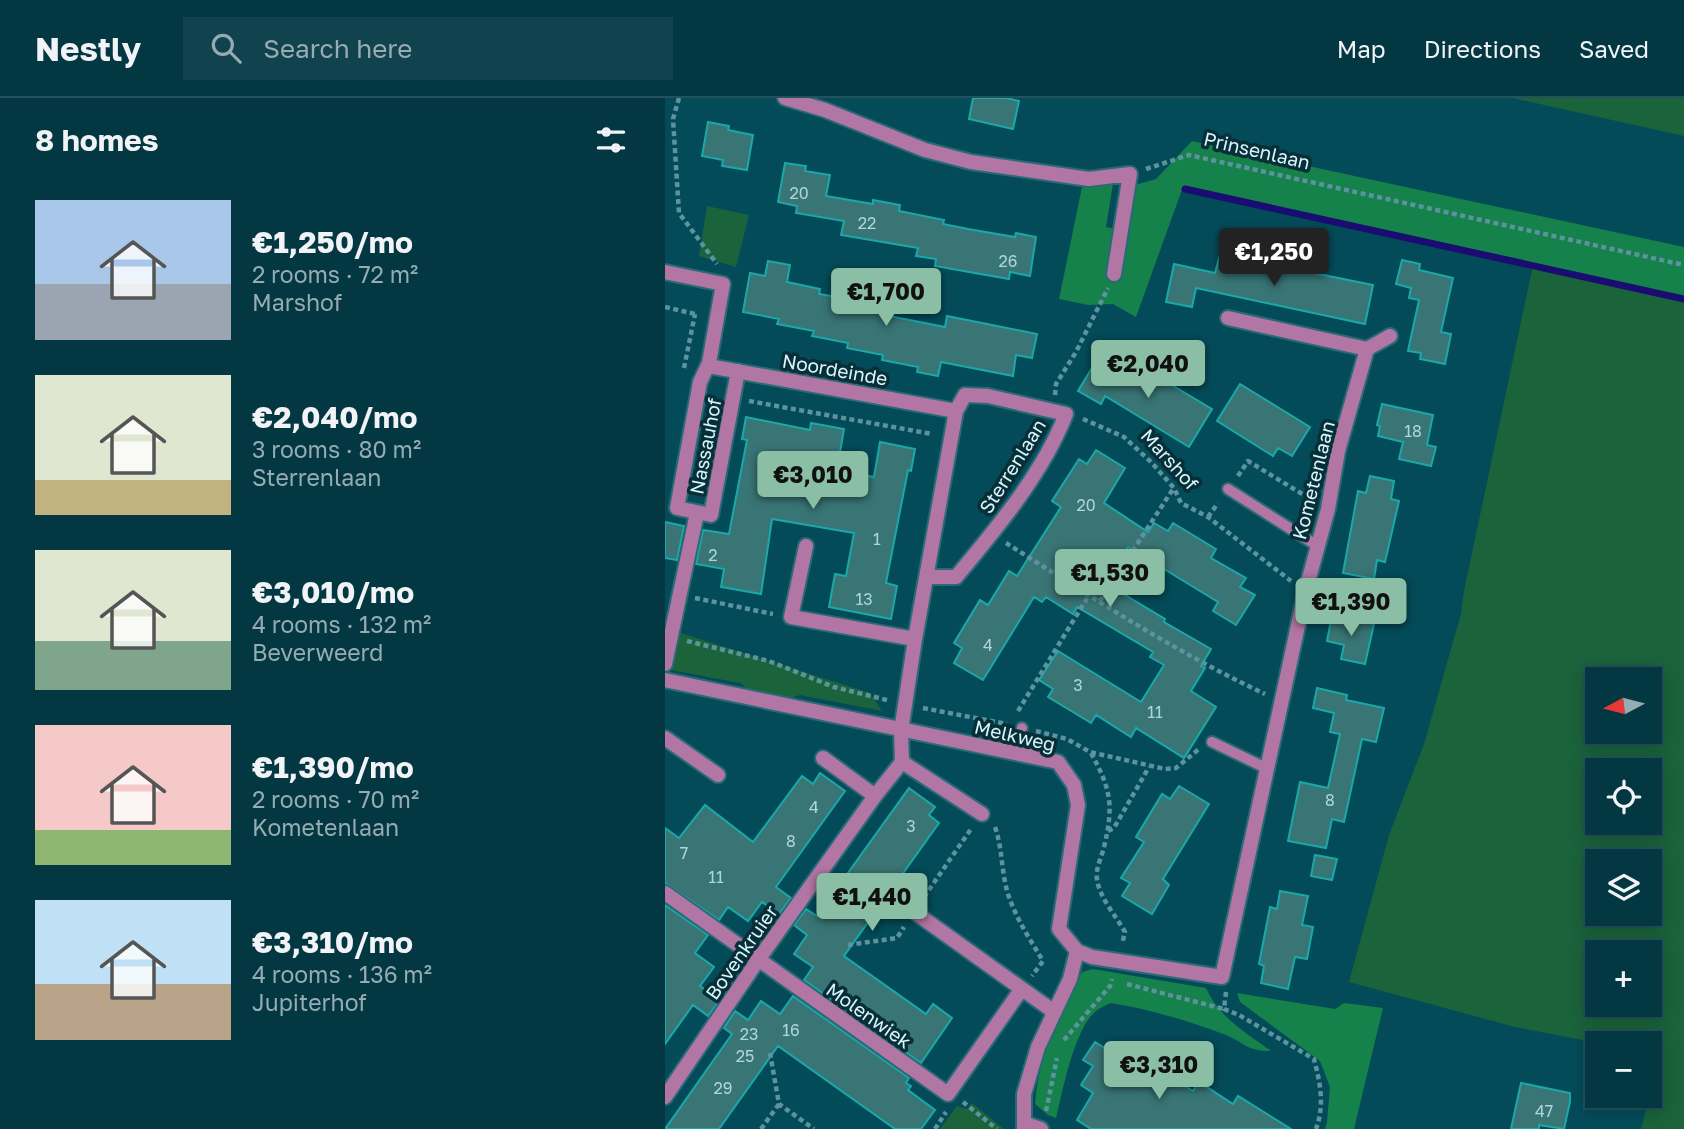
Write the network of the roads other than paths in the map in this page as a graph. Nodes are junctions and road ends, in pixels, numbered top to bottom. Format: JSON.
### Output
{"nodes":[{"id":1,"x":785,"y":98,"type":"edge"},
{"id":2,"x":665,"y":272,"type":"edge"},
{"id":3,"x":1114,"y":274,"type":"road end"},
{"id":4,"x":1228,"y":318,"type":"dead end"},
{"id":5,"x":1390,"y":336,"type":"dead end"},
{"id":6,"x":1367,"y":349,"type":"junction"},
{"id":7,"x":709,"y":363,"type":"junction"},
{"id":8,"x":738,"y":371,"type":"junction"},
{"id":9,"x":956,"y":411,"type":"junction"},
{"id":10,"x":1228,"y":489,"type":"road end"},
{"id":11,"x":697,"y":513,"type":"junction"},
{"id":12,"x":1316,"y":545,"type":"junction"},
{"id":13,"x":806,"y":546,"type":"dead end"},
{"id":14,"x":926,"y":577,"type":"junction"},
{"id":15,"x":915,"y":639,"type":"junction"},
{"id":16,"x":665,"y":664,"type":"edge"},
{"id":17,"x":665,"y":680,"type":"edge"},
{"id":18,"x":1022,"y":728,"type":"road end"},
{"id":19,"x":901,"y":730,"type":"junction"},
{"id":20,"x":665,"y":738,"type":"edge"},
{"id":21,"x":1212,"y":742,"type":"road end"},
{"id":22,"x":1015,"y":752,"type":"junction"},
{"id":23,"x":823,"y":758,"type":"dead end"},
{"id":24,"x":902,"y":762,"type":"junction"},
{"id":25,"x":1268,"y":769,"type":"junction"},
{"id":26,"x":718,"y":775,"type":"dead end"},
{"id":27,"x":875,"y":796,"type":"junction"},
{"id":28,"x":982,"y":814,"type":"road end"},
{"id":29,"x":665,"y":894,"type":"edge"},
{"id":30,"x":916,"y":913,"type":"road end"},
{"id":31,"x":1077,"y":951,"type":"junction"},
{"id":32,"x":758,"y":960,"type":"junction"},
{"id":33,"x":1021,"y":989,"type":"junction"},
{"id":34,"x":1053,"y":1011,"type":"junction"},
{"id":35,"x":665,"y":1097,"type":"edge"},
{"id":36,"x":1043,"y":1123,"type":"edge"},
{"id":37,"x":1024,"y":1126,"type":"edge"}],
"edges":[{"from":1,"to":3,"type":"street"},
{"from":2,"to":7,"type":"street"},
{"from":4,"to":6,"type":"street"},
{"from":5,"to":6,"type":"street"},
{"from":6,"to":12,"type":"street","name":"Kometenlaan"},
{"from":7,"to":8,"type":"street","name":"Noordeinde"},
{"from":7,"to":11,"type":"street","name":"Nassauhof"},
{"from":8,"to":9,"type":"street","name":"Noordeinde"},
{"from":8,"to":11,"type":"street","name":"Nassauhof"},
{"from":9,"to":14,"type":"street"},
{"from":9,"to":14,"type":"street","name":"Sterrenlaan"},
{"from":10,"to":12,"type":"lane","name":"Marshof"},
{"from":11,"to":16,"type":"street","name":"Nassauhof"},
{"from":12,"to":25,"type":"street","name":"Kometenlaan"},
{"from":13,"to":15,"type":"street"},
{"from":14,"to":15,"type":"street"},
{"from":15,"to":19,"type":"street"},
{"from":17,"to":19,"type":"street","name":"Melkweg"},
{"from":18,"to":22,"type":"lane"},
{"from":19,"to":22,"type":"street","name":"Melkweg"},
{"from":19,"to":24,"type":"street"},
{"from":20,"to":26,"type":"street"},
{"from":21,"to":25,"type":"lane"},
{"from":22,"to":31,"type":"street","name":"Melkweg"},
{"from":23,"to":27,"type":"street"},
{"from":24,"to":27,"type":"street","name":"Bovenkruier"},
{"from":24,"to":28,"type":"street"},
{"from":25,"to":31,"type":"street","name":"Kometenlaan"},
{"from":27,"to":32,"type":"street","name":"Bovenkruier"},
{"from":29,"to":32,"type":"street","name":"Molenwiek"},
{"from":30,"to":33,"type":"street"},
{"from":31,"to":34,"type":"street"},
{"from":32,"to":33,"type":"street","name":"Molenwiek"},
{"from":32,"to":35,"type":"street","name":"Bovenkruier"},
{"from":33,"to":34,"type":"street"},
{"from":34,"to":37,"type":"street"},
{"from":36,"to":37,"type":"street"}]}
